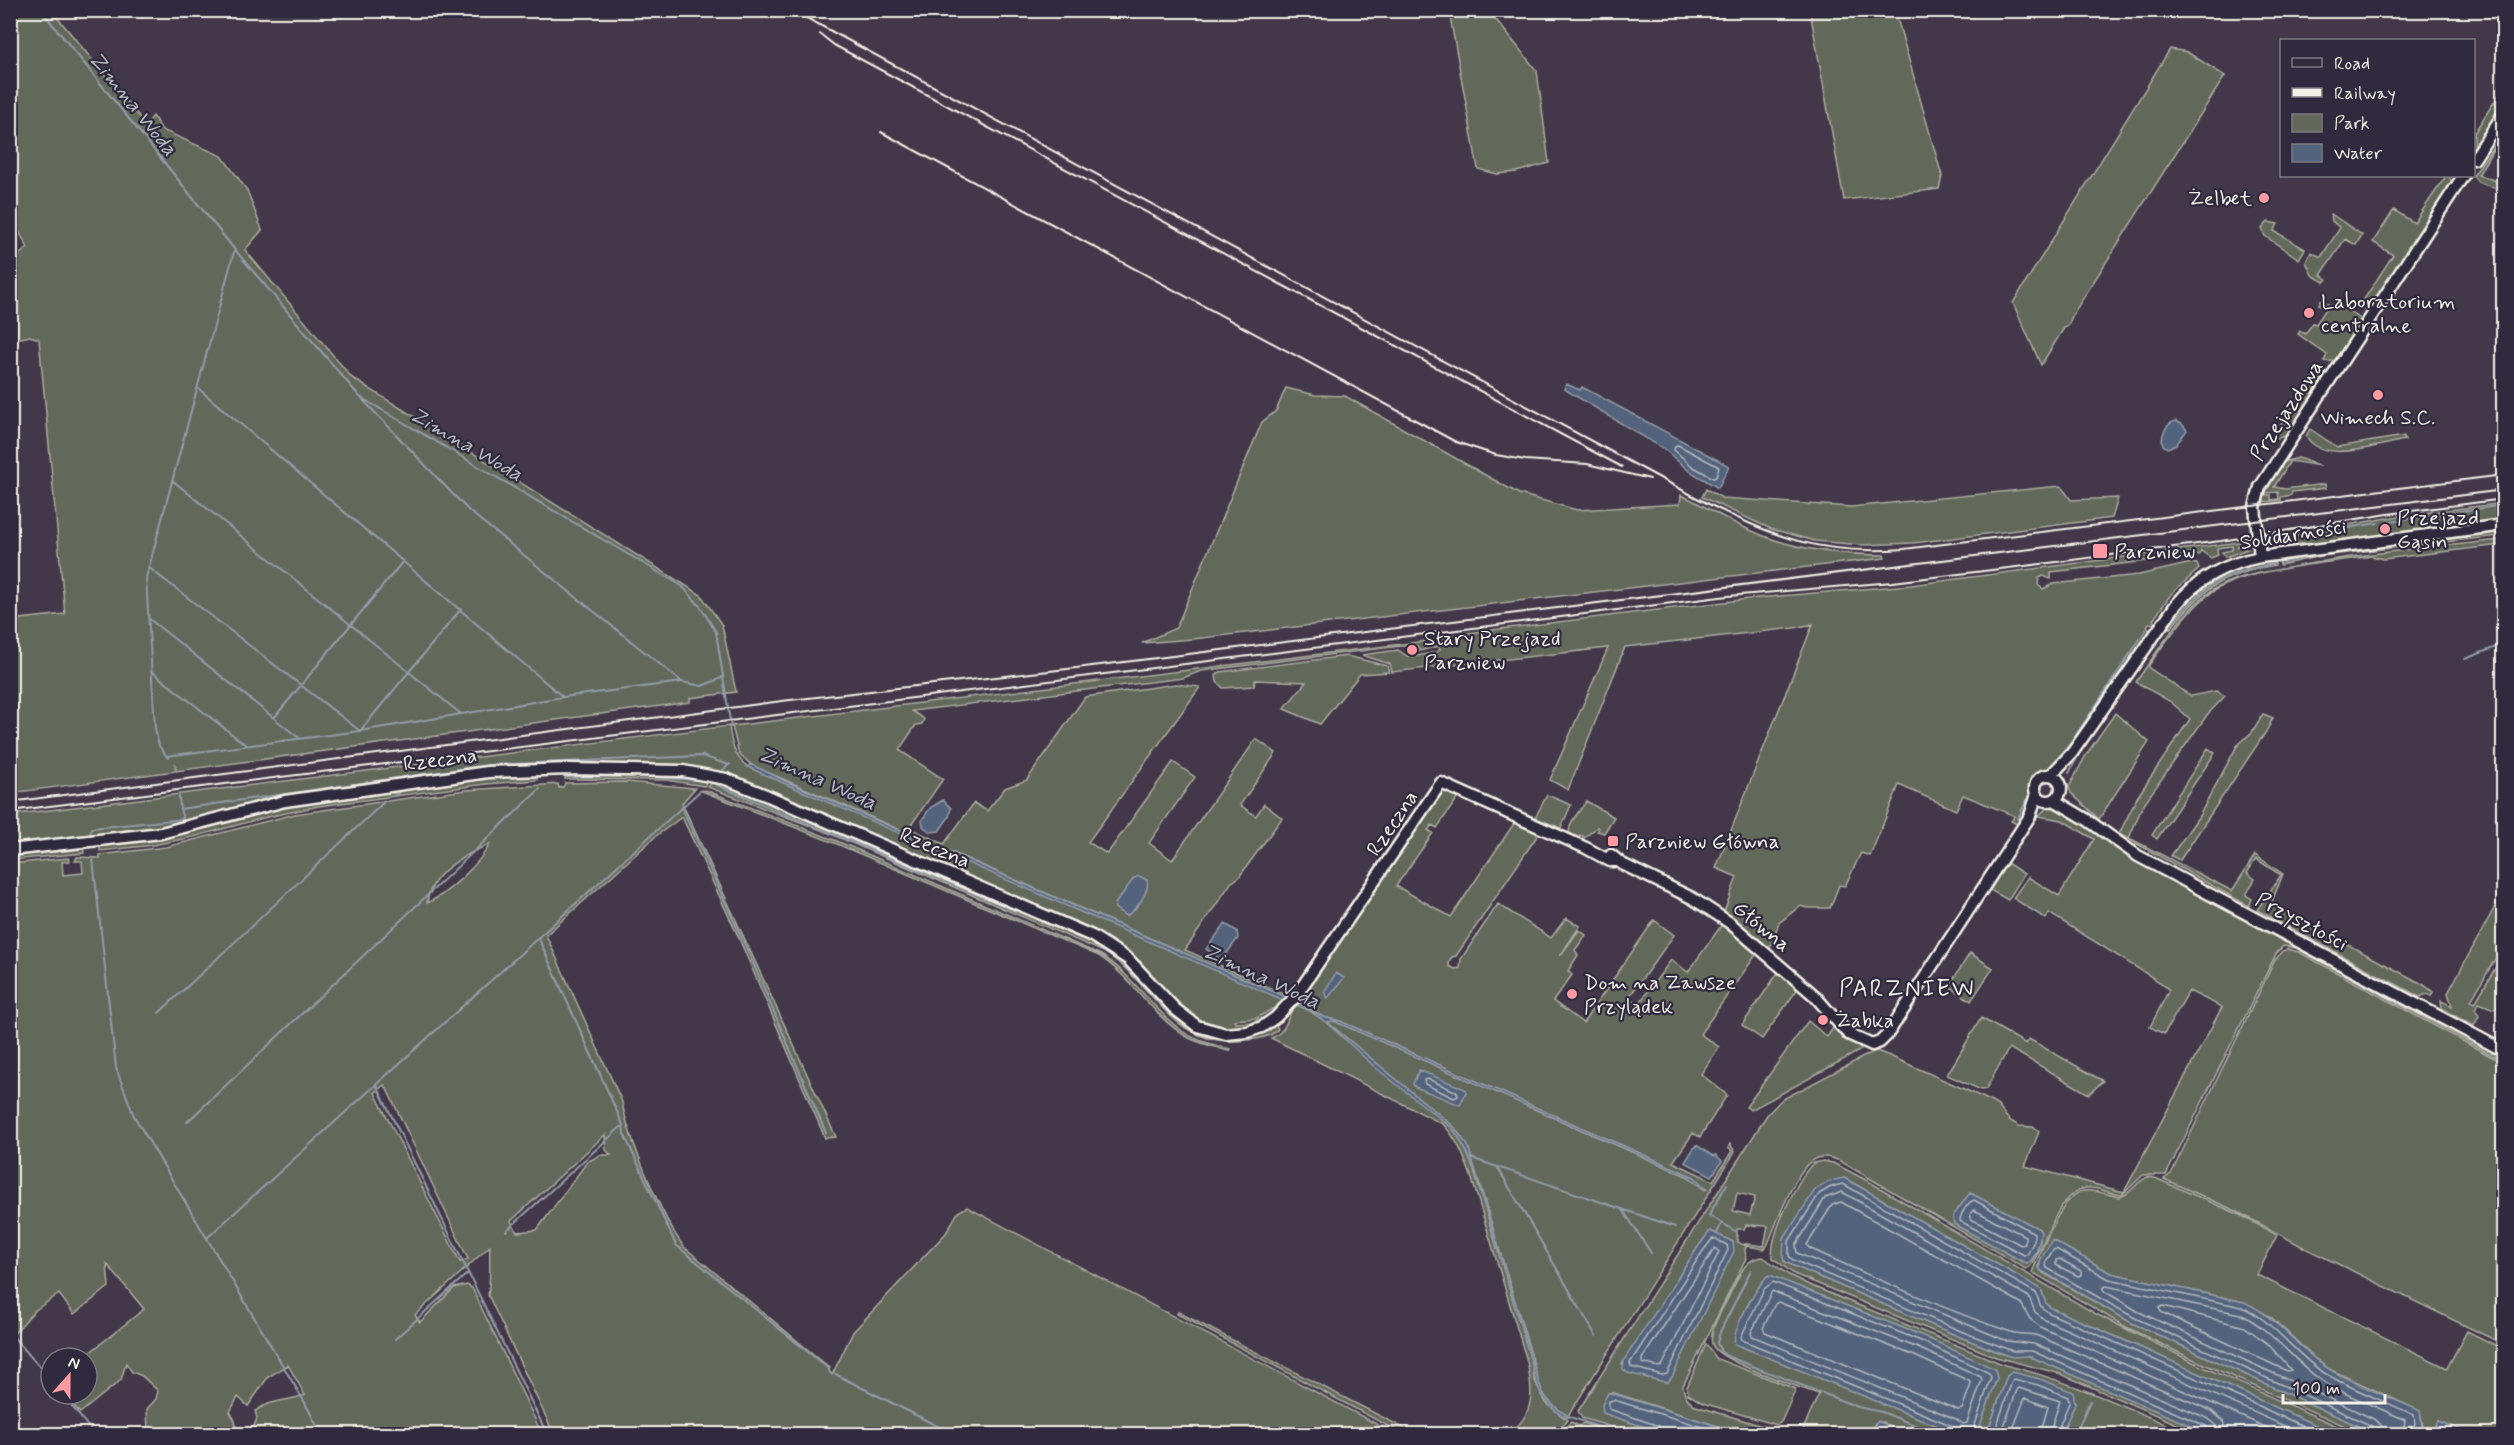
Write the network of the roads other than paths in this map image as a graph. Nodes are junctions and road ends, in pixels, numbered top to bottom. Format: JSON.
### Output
{"nodes":[{"id":1,"x":2504,"y":113,"type":"edge"},
{"id":2,"x":2475,"y":157,"type":"edge"},
{"id":3,"x":2462,"y":177,"type":"edge"},
{"id":4,"x":2504,"y":525,"type":"edge"},
{"id":5,"x":2260,"y":557,"type":"junction"},
{"id":6,"x":1441,"y":783,"type":"joint"},
{"id":7,"x":2052,"y":790,"type":"junction"},
{"id":8,"x":10,"y":850,"type":"edge"},
{"id":9,"x":2504,"y":1051,"type":"edge"}],
"edges":[{"from":1,"to":2,"type":"street"},
{"from":3,"to":5,"type":"street","name":"Przejazdowa"},
{"from":4,"to":5,"type":"street","name":"Solidarności"},
{"from":5,"to":7,"type":"street","name":"Solidarności"},
{"from":6,"to":7,"type":"street","name":"Główna"},
{"from":6,"to":8,"type":"street","name":"Rzeczna"},
{"from":7,"to":9,"type":"street","name":"Przyszłości"}]}
